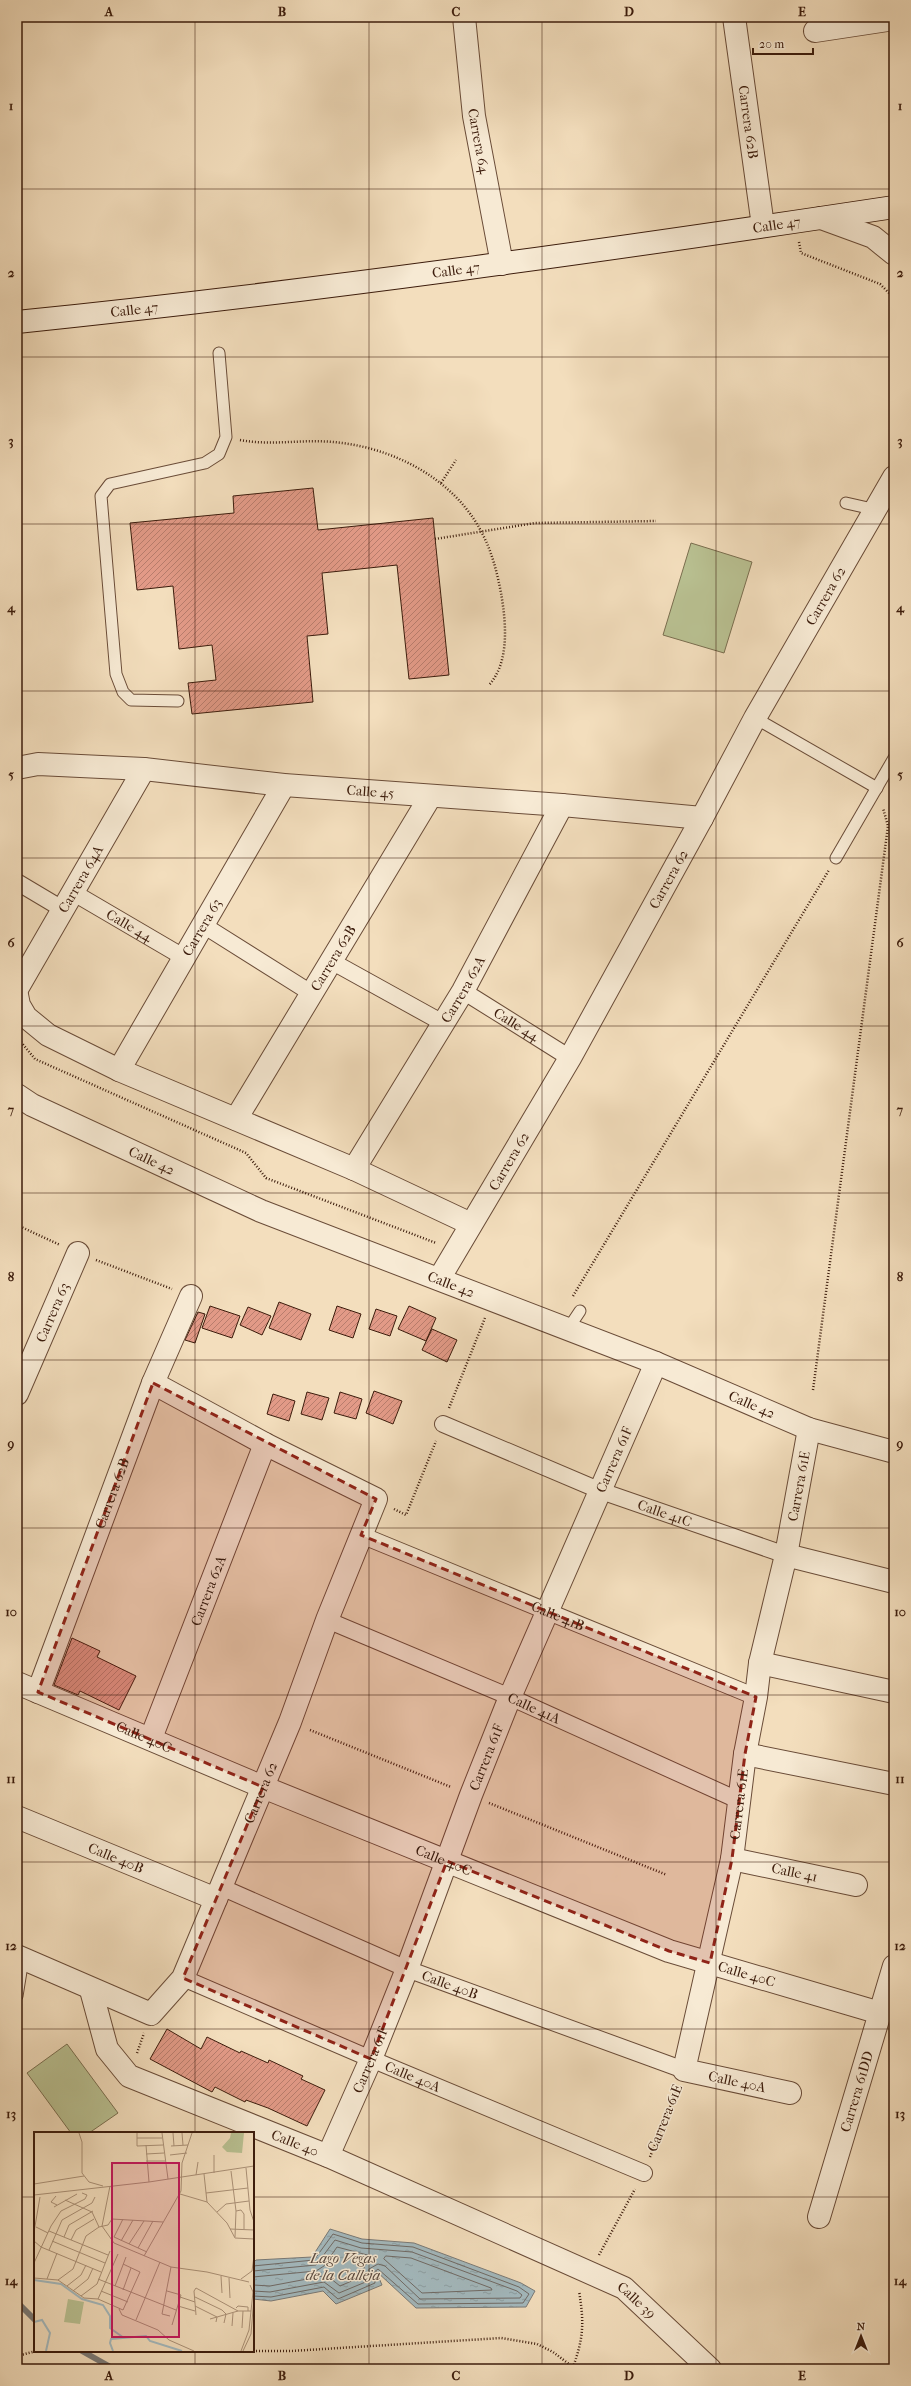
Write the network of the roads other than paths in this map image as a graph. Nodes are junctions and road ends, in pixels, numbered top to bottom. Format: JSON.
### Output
{"nodes":[{"id":1,"x":464,"y":17,"type":"edge"},
{"id":2,"x":734,"y":17,"type":"edge"},
{"id":3,"x":894,"y":19,"type":"edge"},
{"id":4,"x":814,"y":31,"type":"dead end"},
{"id":5,"x":894,"y":207,"type":"edge"},
{"id":6,"x":821,"y":218,"type":"junction"},
{"id":7,"x":763,"y":226,"type":"junction"},
{"id":8,"x":894,"y":254,"type":"edge"},
{"id":9,"x":502,"y":264,"type":"junction"},
{"id":10,"x":17,"y":322,"type":"edge"},
{"id":11,"x":219,"y":353,"type":"dead end"},
{"id":12,"x":894,"y":477,"type":"edge"},
{"id":13,"x":846,"y":503,"type":"dead end"},
{"id":14,"x":877,"y":510,"type":"junction"},
{"id":15,"x":178,"y":701,"type":"dead end"},
{"id":16,"x":755,"y":718,"type":"junction"},
{"id":17,"x":894,"y":758,"type":"edge"},
{"id":18,"x":17,"y":768,"type":"edge"},
{"id":19,"x":144,"y":769,"type":"junction"},
{"id":20,"x":284,"y":785,"type":"junction"},
{"id":21,"x":877,"y":788,"type":"junction"},
{"id":22,"x":430,"y":797,"type":"junction"},
{"id":23,"x":562,"y":805,"type":"junction"},
{"id":24,"x":702,"y":818,"type":"junction"},
{"id":25,"x":836,"y":858,"type":"road end"},
{"id":26,"x":17,"y":882,"type":"edge"},
{"id":27,"x":69,"y":902,"type":"junction"},
{"id":28,"x":203,"y":925,"type":"junction"},
{"id":29,"x":185,"y":958,"type":"junction"},
{"id":30,"x":330,"y":961,"type":"junction"},
{"id":31,"x":17,"y":989,"type":"edge"},
{"id":32,"x":463,"y":990,"type":"junction"},
{"id":33,"x":311,"y":993,"type":"junction"},
{"id":34,"x":17,"y":995,"type":"edge"},
{"id":35,"x":443,"y":1023,"type":"junction"},
{"id":36,"x":570,"y":1058,"type":"junction"},
{"id":37,"x":119,"y":1070,"type":"junction"},
{"id":38,"x":17,"y":1095,"type":"edge"},
{"id":39,"x":236,"y":1119,"type":"junction"},
{"id":40,"x":354,"y":1169,"type":"junction"},
{"id":41,"x":471,"y":1224,"type":"junction"},
{"id":42,"x":78,"y":1253,"type":"road end"},
{"id":43,"x":439,"y":1279,"type":"junction"},
{"id":44,"x":191,"y":1296,"type":"road end"},
{"id":45,"x":656,"y":1363,"type":"junction"},
{"id":46,"x":153,"y":1383,"type":"junction"},
{"id":47,"x":17,"y":1394,"type":"edge"},
{"id":48,"x":443,"y":1424,"type":"dead end"},
{"id":49,"x":808,"y":1429,"type":"junction"},
{"id":50,"x":265,"y":1444,"type":"junction"},
{"id":51,"x":891,"y":1450,"type":"edge"},
{"id":52,"x":601,"y":1491,"type":"junction"},
{"id":53,"x":361,"y":1535,"type":"junction"},
{"id":54,"x":786,"y":1554,"type":"junction"},
{"id":55,"x":894,"y":1582,"type":"edge"},
{"id":56,"x":549,"y":1613,"type":"junction"},
{"id":57,"x":327,"y":1620,"type":"junction"},
{"id":58,"x":760,"y":1663,"type":"junction"},
{"id":59,"x":17,"y":1683,"type":"edge"},
{"id":60,"x":38,"y":1692,"type":"junction"},
{"id":61,"x":894,"y":1692,"type":"edge"},
{"id":62,"x":510,"y":1697,"type":"junction"},
{"id":63,"x":756,"y":1697,"type":"junction"},
{"id":64,"x":151,"y":1738,"type":"junction"},
{"id":65,"x":745,"y":1754,"type":"junction"},
{"id":66,"x":894,"y":1784,"type":"edge"},
{"id":67,"x":263,"y":1786,"type":"junction"},
{"id":68,"x":740,"y":1801,"type":"junction"},
{"id":69,"x":17,"y":1817,"type":"edge"},
{"id":70,"x":732,"y":1859,"type":"junction"},
{"id":71,"x":447,"y":1861,"type":"junction"},
{"id":72,"x":856,"y":1885,"type":"dead end"},
{"id":73,"x":218,"y":1893,"type":"junction"},
{"id":74,"x":20,"y":1957,"type":"edge"},
{"id":75,"x":710,"y":1963,"type":"junction"},
{"id":76,"x":894,"y":1966,"type":"edge"},
{"id":77,"x":407,"y":1969,"type":"junction"},
{"id":78,"x":183,"y":1978,"type":"junction"},
{"id":79,"x":91,"y":1990,"type":"junction"},
{"id":80,"x":17,"y":1996,"type":"edge"},
{"id":81,"x":880,"y":2013,"type":"junction"},
{"id":82,"x":371,"y":2059,"type":"junction"},
{"id":83,"x":684,"y":2070,"type":"junction"},
{"id":84,"x":790,"y":2093,"type":"dead end"},
{"id":85,"x":328,"y":2156,"type":"junction"},
{"id":86,"x":644,"y":2173,"type":"road end"},
{"id":87,"x":819,"y":2217,"type":"dead end"},
{"id":88,"x":547,"y":2254,"type":"joint"},
{"id":89,"x":710,"y":2369,"type":"edge"}],
"edges":[{"from":1,"to":9,"type":"street","name":"Carrera 64"},
{"from":2,"to":7,"type":"street","name":"Carrera 62B"},
{"from":3,"to":4,"type":"street"},
{"from":5,"to":6,"type":"street","name":"Calle 47"},
{"from":6,"to":7,"type":"street","name":"Calle 47"},
{"from":6,"to":8,"type":"street"},
{"from":7,"to":9,"type":"street","name":"Calle 47"},
{"from":9,"to":10,"type":"street","name":"Calle 47"},
{"from":11,"to":15,"type":"lane"},
{"from":12,"to":14,"type":"street","name":"Carrera 62"},
{"from":13,"to":14,"type":"lane"},
{"from":14,"to":16,"type":"street","name":"Carrera 62"},
{"from":16,"to":21,"type":"lane"},
{"from":16,"to":24,"type":"street","name":"Carrera 62"},
{"from":17,"to":21,"type":"lane"},
{"from":18,"to":19,"type":"street","name":"Calle 45"},
{"from":19,"to":20,"type":"street","name":"Calle 45"},
{"from":19,"to":27,"type":"street","name":"Carrera 64A"},
{"from":20,"to":22,"type":"street","name":"Calle 45"},
{"from":20,"to":28,"type":"street","name":"Carrera 63"},
{"from":21,"to":25,"type":"lane"},
{"from":22,"to":23,"type":"street","name":"Calle 45"},
{"from":22,"to":30,"type":"street","name":"Carrera 62B"},
{"from":23,"to":24,"type":"street","name":"Calle 45"},
{"from":23,"to":32,"type":"street","name":"Carrera 62A"},
{"from":24,"to":36,"type":"street","name":"Carrera 62"},
{"from":26,"to":27,"type":"street","name":"Calle 44"},
{"from":27,"to":29,"type":"street","name":"Calle 44"},
{"from":27,"to":31,"type":"street","name":"Carrera 64A"},
{"from":28,"to":29,"type":"street","name":"Carrera 63"},
{"from":28,"to":33,"type":"street"},
{"from":29,"to":37,"type":"street","name":"Carrera 63"},
{"from":30,"to":33,"type":"street","name":"Carrera 62B"},
{"from":30,"to":35,"type":"street"},
{"from":32,"to":35,"type":"street","name":"Carrera 62A"},
{"from":32,"to":36,"type":"street","name":"Calle 44"},
{"from":33,"to":39,"type":"street","name":"Carrera 62B"},
{"from":34,"to":37,"type":"street"},
{"from":35,"to":40,"type":"street","name":"Carrera 62A"},
{"from":36,"to":41,"type":"street","name":"Carrera 62"},
{"from":37,"to":39,"type":"street"},
{"from":38,"to":43,"type":"street","name":"Calle 42"},
{"from":39,"to":40,"type":"street"},
{"from":40,"to":41,"type":"street"},
{"from":41,"to":43,"type":"street","name":"Carrera 62"},
{"from":42,"to":47,"type":"street","name":"Carrera 63"},
{"from":43,"to":45,"type":"street","name":"Calle 42"},
{"from":44,"to":46,"type":"street","name":"Carrera 62B"},
{"from":45,"to":49,"type":"street","name":"Calle 42"},
{"from":45,"to":52,"type":"street","name":"Carrera 61F"},
{"from":46,"to":50,"type":"street"},
{"from":46,"to":60,"type":"street","name":"Carrera 62B"},
{"from":48,"to":52,"type":"street","name":"Calle 41C"},
{"from":49,"to":51,"type":"street","name":"Calle 42"},
{"from":49,"to":54,"type":"street","name":"Carrera 61E"},
{"from":50,"to":53,"type":"street","name":"Carrera 62"},
{"from":50,"to":64,"type":"street","name":"Carrera 62A"},
{"from":52,"to":54,"type":"street","name":"Calle 41C"},
{"from":52,"to":56,"type":"street","name":"Carrera 61F"},
{"from":53,"to":56,"type":"street","name":"Calle 41B"},
{"from":53,"to":57,"type":"street","name":"Carrera 62"},
{"from":54,"to":55,"type":"street","name":"Calle 41C"},
{"from":54,"to":58,"type":"street","name":"Carrera 61E"},
{"from":56,"to":62,"type":"street","name":"Carrera 61F"},
{"from":56,"to":63,"type":"street","name":"Calle 41B"},
{"from":57,"to":62,"type":"street","name":"Calle 41A"},
{"from":57,"to":67,"type":"street","name":"Carrera 62"},
{"from":58,"to":61,"type":"street"},
{"from":58,"to":63,"type":"street","name":"Carrera 61E"},
{"from":59,"to":60,"type":"street","name":"Calle 40C"},
{"from":60,"to":64,"type":"street","name":"Calle 40C"},
{"from":62,"to":68,"type":"street","name":"Calle 41A"},
{"from":62,"to":71,"type":"street","name":"Carrera 61F"},
{"from":63,"to":65,"type":"street","name":"Carrera 61E"},
{"from":64,"to":67,"type":"street","name":"Calle 40C"},
{"from":65,"to":66,"type":"street"},
{"from":65,"to":68,"type":"street","name":"Carrera 61E"},
{"from":67,"to":71,"type":"street","name":"Calle 40C"},
{"from":67,"to":73,"type":"street","name":"Carrera 62"},
{"from":68,"to":70,"type":"street","name":"Carrera 61E"},
{"from":69,"to":73,"type":"street","name":"Calle 40B"},
{"from":70,"to":72,"type":"street","name":"Calle 41"},
{"from":70,"to":75,"type":"street","name":"Carrera 61E"},
{"from":71,"to":75,"type":"street","name":"Calle 40C"},
{"from":71,"to":77,"type":"street","name":"Carrera 61F"},
{"from":73,"to":77,"type":"street","name":"Calle 40B"},
{"from":73,"to":78,"type":"street","name":"Carrera 62"},
{"from":74,"to":79,"type":"street"},
{"from":74,"to":80,"type":"lane"},
{"from":75,"to":81,"type":"street","name":"Calle 40C"},
{"from":75,"to":83,"type":"street","name":"Carrera 61E"},
{"from":76,"to":81,"type":"street","name":"Carrera 61DD"},
{"from":77,"to":82,"type":"street","name":"Carrera 61F"},
{"from":77,"to":83,"type":"street","name":"Calle 40B"},
{"from":78,"to":79,"type":"street","name":"Carrera 62"},
{"from":78,"to":82,"type":"street","name":"Calle 40A"},
{"from":79,"to":85,"type":"street","name":"Calle 40"},
{"from":81,"to":87,"type":"street","name":"Carrera 61DD"},
{"from":82,"to":85,"type":"street","name":"Carrera 61F"},
{"from":82,"to":86,"type":"street","name":"Calle 40A"},
{"from":83,"to":84,"type":"street","name":"Calle 40A"},
{"from":85,"to":88,"type":"street","name":"Calle 40"},
{"from":88,"to":89,"type":"street","name":"Calle 39"}]}
